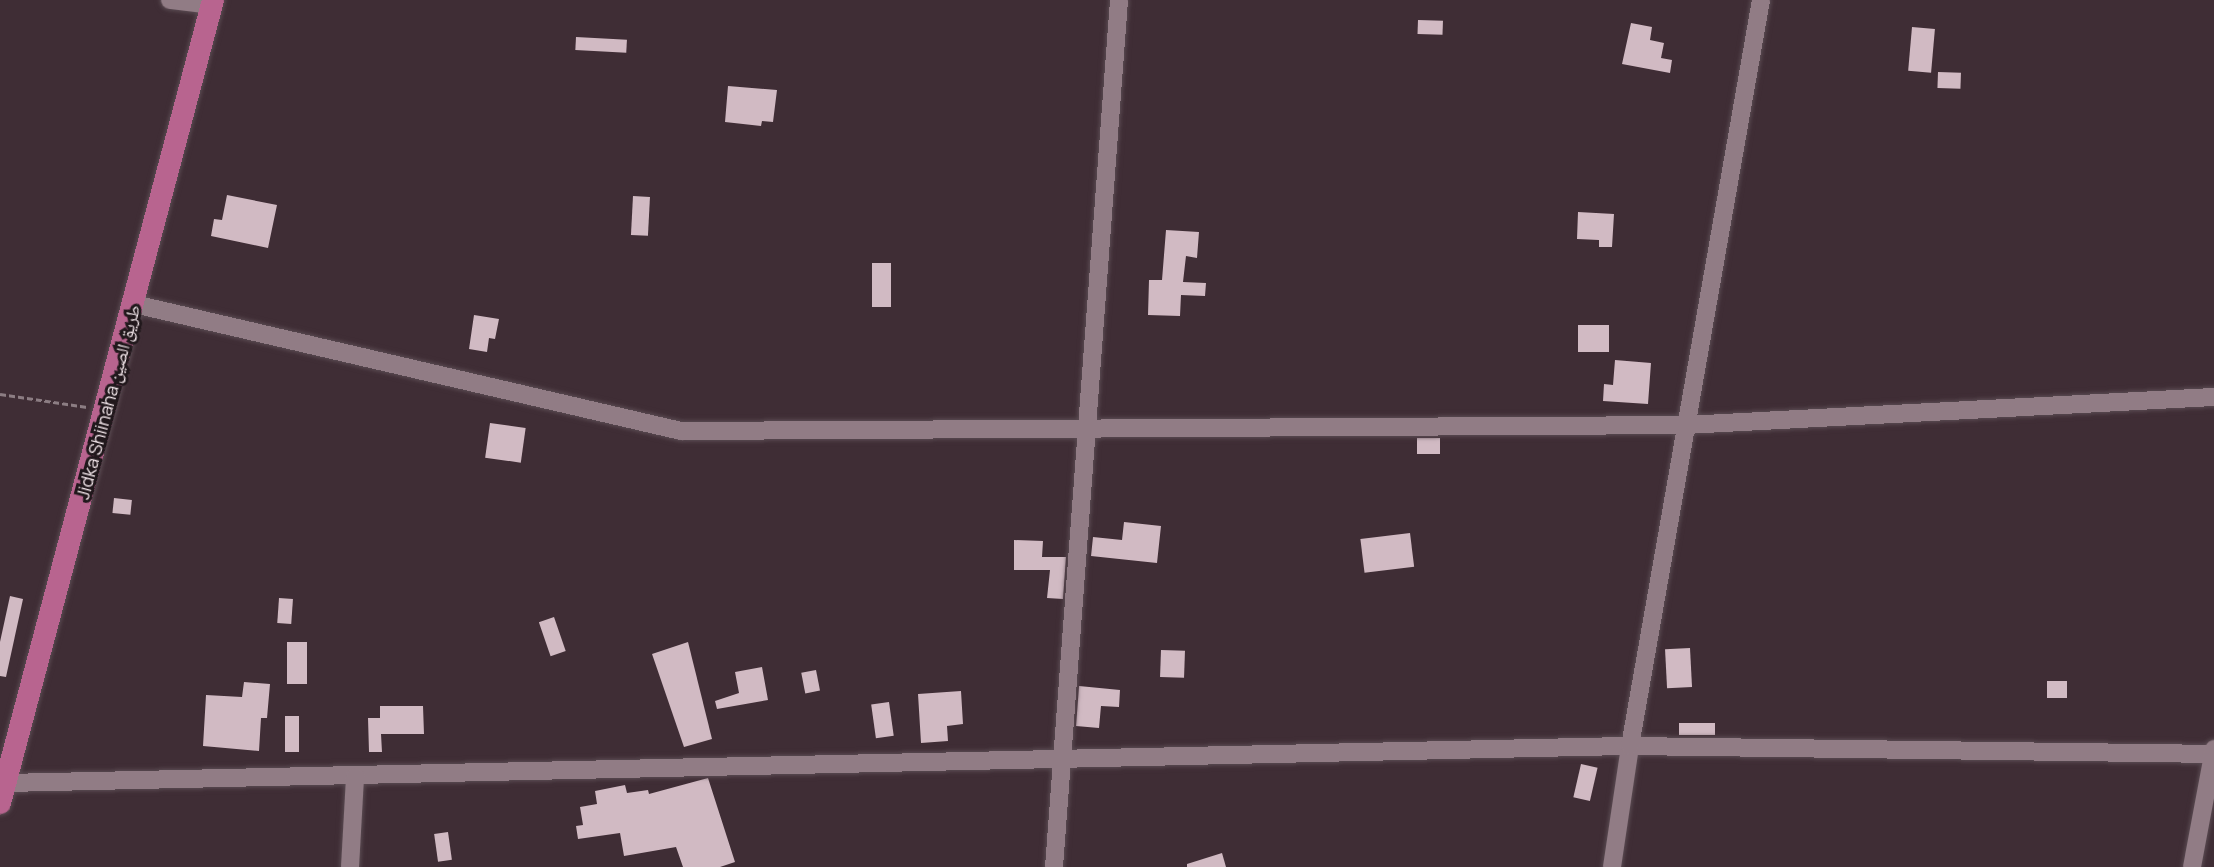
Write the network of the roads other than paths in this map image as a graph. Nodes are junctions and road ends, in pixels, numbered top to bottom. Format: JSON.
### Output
{"nodes":[{"id":1,"x":170,"y":0,"type":"edge"},
{"id":2,"x":1119,"y":0,"type":"edge"},
{"id":3,"x":1761,"y":0,"type":"edge"},
{"id":4,"x":213,"y":3,"type":"edge"},
{"id":5,"x":134,"y":304,"type":"junction"},
{"id":6,"x":2214,"y":397,"type":"edge"},
{"id":7,"x":1686,"y":425,"type":"junction"},
{"id":8,"x":1086,"y":429,"type":"junction"},
{"id":9,"x":1630,"y":746,"type":"junction"},
{"id":10,"x":2214,"y":752,"type":"edge"},
{"id":11,"x":1060,"y":760,"type":"junction"},
{"id":12,"x":355,"y":777,"type":"junction"},
{"id":13,"x":3,"y":793,"type":"edge"},
{"id":14,"x":350,"y":867,"type":"edge"},
{"id":15,"x":1054,"y":867,"type":"edge"},
{"id":16,"x":1612,"y":867,"type":"edge"},
{"id":17,"x":2192,"y":867,"type":"edge"}],
"edges":[{"from":1,"to":4,"type":"street"},
{"from":2,"to":8,"type":"street"},
{"from":3,"to":7,"type":"street"},
{"from":4,"to":5,"type":"main road","name":"Jidka Shiinaha طريق الصين"},
{"from":5,"to":8,"type":"street"},
{"from":5,"to":13,"type":"main road","name":"Jidka Shiinaha طريق الصين"},
{"from":6,"to":7,"type":"street"},
{"from":7,"to":8,"type":"street"},
{"from":7,"to":9,"type":"street"},
{"from":8,"to":11,"type":"street"},
{"from":9,"to":10,"type":"street"},
{"from":9,"to":11,"type":"street"},
{"from":9,"to":16,"type":"street"},
{"from":10,"to":17,"type":"street"},
{"from":11,"to":12,"type":"street"},
{"from":11,"to":15,"type":"street"},
{"from":12,"to":13,"type":"street"},
{"from":12,"to":14,"type":"street"}]}
